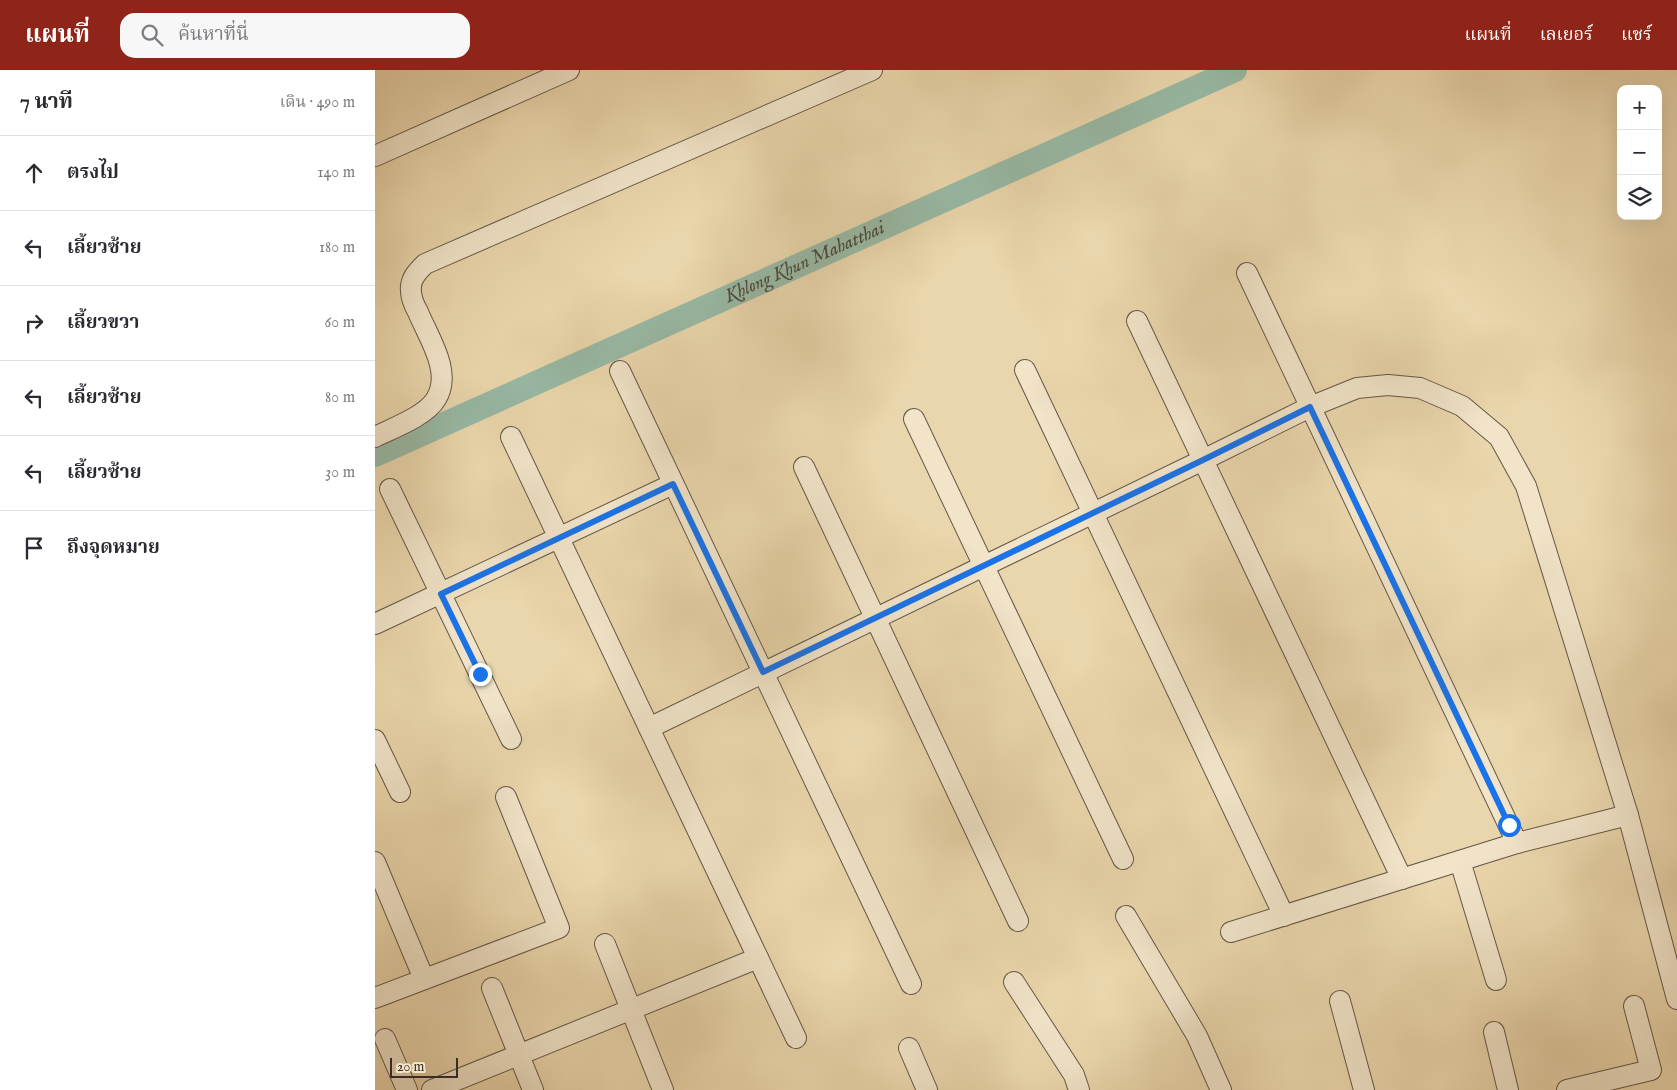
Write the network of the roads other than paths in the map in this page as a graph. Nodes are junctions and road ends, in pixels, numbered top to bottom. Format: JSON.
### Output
{"nodes":[{"id":1,"x":569,"y":70,"type":"edge"},
{"id":2,"x":872,"y":70,"type":"edge"},
{"id":3,"x":375,"y":156,"type":"edge"},
{"id":4,"x":1247,"y":273,"type":"dead end"},
{"id":5,"x":1137,"y":321,"type":"dead end"},
{"id":6,"x":1025,"y":370,"type":"dead end"},
{"id":7,"x":620,"y":372,"type":"dead end"},
{"id":8,"x":1310,"y":407,"type":"junction"},
{"id":9,"x":914,"y":419,"type":"dead end"},
{"id":10,"x":511,"y":436,"type":"dead end"},
{"id":11,"x":375,"y":438,"type":"edge"},
{"id":12,"x":1203,"y":460,"type":"junction"},
{"id":13,"x":804,"y":468,"type":"dead end"},
{"id":14,"x":673,"y":484,"type":"junction"},
{"id":15,"x":390,"y":489,"type":"dead end"},
{"id":16,"x":1093,"y":514,"type":"junction"},
{"id":17,"x":559,"y":538,"type":"junction"},
{"id":18,"x":984,"y":566,"type":"junction"},
{"id":19,"x":441,"y":594,"type":"junction"},
{"id":20,"x":875,"y":618,"type":"junction"},
{"id":21,"x":375,"y":624,"type":"edge"},
{"id":22,"x":763,"y":672,"type":"junction"},
{"id":23,"x":649,"y":728,"type":"junction"},
{"id":24,"x":511,"y":739,"type":"dead end"},
{"id":25,"x":375,"y":740,"type":"edge"},
{"id":26,"x":400,"y":792,"type":"dead end"},
{"id":27,"x":506,"y":797,"type":"dead end"},
{"id":28,"x":1627,"y":816,"type":"junction"},
{"id":29,"x":1517,"y":843,"type":"junction"},
{"id":30,"x":1123,"y":859,"type":"dead end"},
{"id":31,"x":1460,"y":861,"type":"junction"},
{"id":32,"x":375,"y":862,"type":"edge"},
{"id":33,"x":1402,"y":879,"type":"junction"},
{"id":34,"x":1126,"y":916,"type":"dead end"},
{"id":35,"x":1283,"y":916,"type":"junction"},
{"id":36,"x":1018,"y":921,"type":"dead end"},
{"id":37,"x":1231,"y":932,"type":"dead end"},
{"id":38,"x":605,"y":944,"type":"dead end"},
{"id":39,"x":758,"y":958,"type":"junction"},
{"id":40,"x":424,"y":979,"type":"junction"},
{"id":41,"x":1496,"y":980,"type":"dead end"},
{"id":42,"x":1014,"y":982,"type":"dead end"},
{"id":43,"x":911,"y":984,"type":"dead end"},
{"id":44,"x":492,"y":988,"type":"dead end"},
{"id":45,"x":375,"y":998,"type":"edge"},
{"id":46,"x":1677,"y":999,"type":"edge"},
{"id":47,"x":1340,"y":1001,"type":"dead end"},
{"id":48,"x":1634,"y":1006,"type":"dead end"},
{"id":49,"x":631,"y":1009,"type":"junction"},
{"id":50,"x":1495,"y":1032,"type":"dead end"},
{"id":51,"x":796,"y":1038,"type":"dead end"},
{"id":52,"x":385,"y":1039,"type":"dead end"},
{"id":53,"x":909,"y":1048,"type":"dead end"},
{"id":54,"x":519,"y":1055,"type":"junction"},
{"id":55,"x":407,"y":1090,"type":"edge"},
{"id":56,"x":432,"y":1090,"type":"edge"},
{"id":57,"x":533,"y":1090,"type":"edge"},
{"id":58,"x":663,"y":1090,"type":"edge"},
{"id":59,"x":927,"y":1090,"type":"edge"},
{"id":60,"x":1079,"y":1090,"type":"edge"},
{"id":61,"x":1221,"y":1090,"type":"edge"},
{"id":62,"x":1364,"y":1090,"type":"edge"},
{"id":63,"x":1509,"y":1090,"type":"edge"},
{"id":64,"x":1567,"y":1090,"type":"edge"}],
"edges":[{"from":1,"to":3,"type":"street"},
{"from":2,"to":11,"type":"street"},
{"from":4,"to":8,"type":"street"},
{"from":5,"to":12,"type":"street"},
{"from":6,"to":16,"type":"street"},
{"from":7,"to":14,"type":"street"},
{"from":8,"to":12,"type":"street"},
{"from":8,"to":28,"type":"street"},
{"from":8,"to":29,"type":"street"},
{"from":9,"to":18,"type":"street"},
{"from":10,"to":17,"type":"street"},
{"from":12,"to":16,"type":"street"},
{"from":12,"to":33,"type":"street"},
{"from":13,"to":20,"type":"street"},
{"from":14,"to":17,"type":"street"},
{"from":14,"to":22,"type":"street"},
{"from":15,"to":19,"type":"street"},
{"from":16,"to":18,"type":"street"},
{"from":16,"to":35,"type":"street"},
{"from":17,"to":19,"type":"street"},
{"from":17,"to":23,"type":"street"},
{"from":18,"to":20,"type":"street"},
{"from":18,"to":30,"type":"street"},
{"from":19,"to":21,"type":"street"},
{"from":19,"to":24,"type":"street"},
{"from":20,"to":22,"type":"street"},
{"from":20,"to":36,"type":"street"},
{"from":22,"to":23,"type":"street"},
{"from":22,"to":43,"type":"street"},
{"from":23,"to":39,"type":"street"},
{"from":25,"to":26,"type":"street"},
{"from":27,"to":40,"type":"street"},
{"from":28,"to":29,"type":"street"},
{"from":28,"to":46,"type":"street"},
{"from":29,"to":31,"type":"street"},
{"from":31,"to":33,"type":"street"},
{"from":31,"to":41,"type":"street"},
{"from":32,"to":40,"type":"street"},
{"from":33,"to":35,"type":"street"},
{"from":34,"to":61,"type":"street"},
{"from":35,"to":37,"type":"street"},
{"from":38,"to":49,"type":"street"},
{"from":39,"to":49,"type":"street"},
{"from":39,"to":51,"type":"street"},
{"from":40,"to":45,"type":"street"},
{"from":42,"to":60,"type":"street"},
{"from":44,"to":54,"type":"street"},
{"from":47,"to":62,"type":"street"},
{"from":48,"to":64,"type":"street"},
{"from":49,"to":54,"type":"street"},
{"from":49,"to":58,"type":"street"},
{"from":50,"to":63,"type":"street"},
{"from":52,"to":55,"type":"street"},
{"from":53,"to":59,"type":"street"},
{"from":54,"to":56,"type":"street"},
{"from":54,"to":57,"type":"street"}]}
